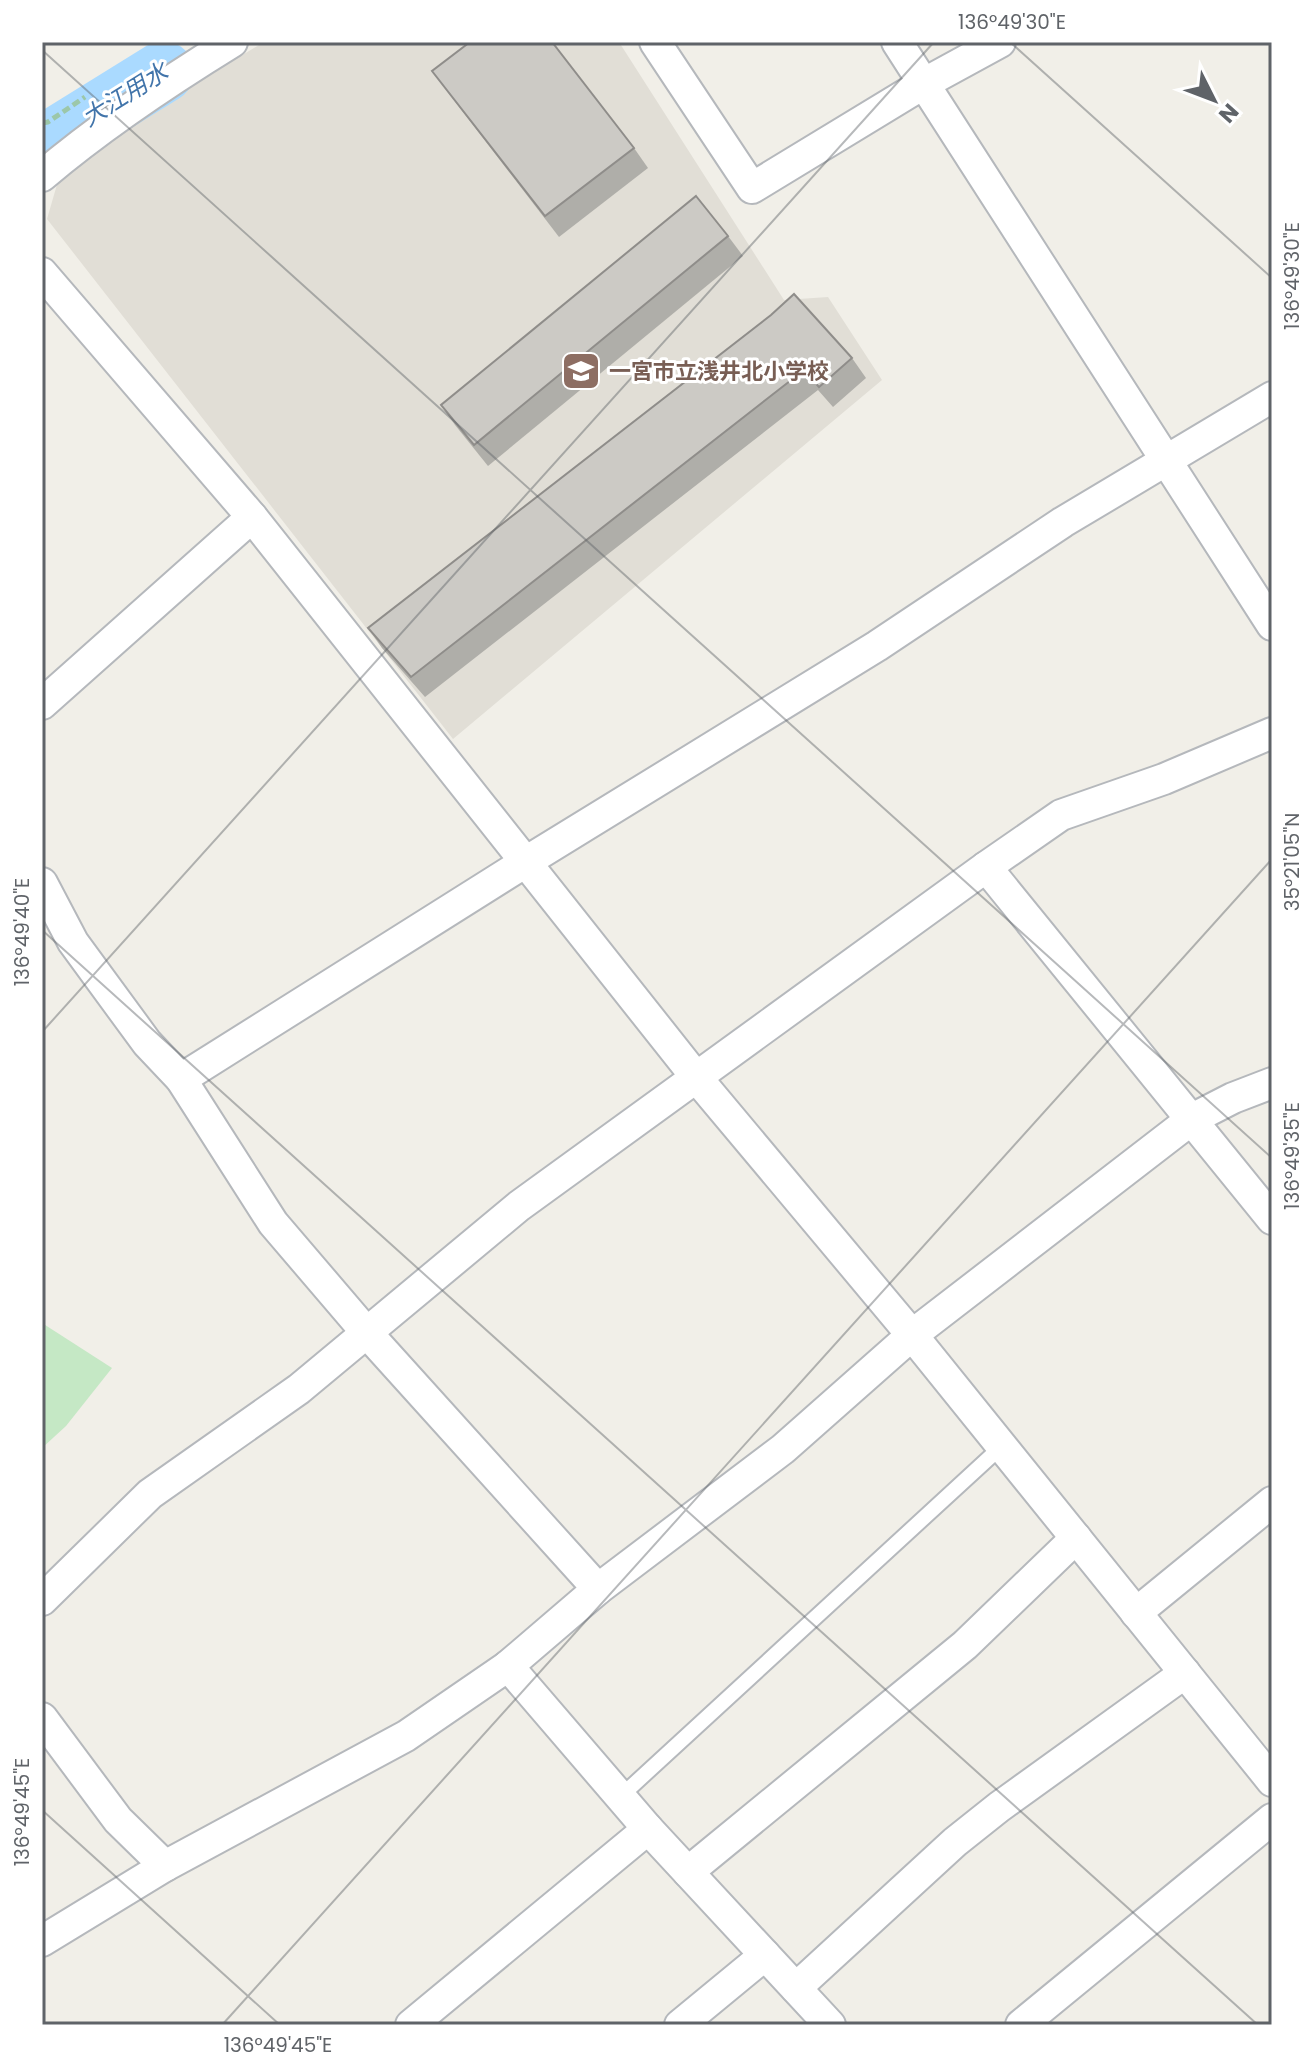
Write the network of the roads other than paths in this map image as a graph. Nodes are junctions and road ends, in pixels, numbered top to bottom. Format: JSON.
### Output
{"nodes":[{"id":1,"x":232,"y":42,"type":"edge"},
{"id":2,"x":655,"y":42,"type":"edge"},
{"id":3,"x":897,"y":42,"type":"edge"},
{"id":4,"x":1000,"y":42,"type":"edge"},
{"id":5,"x":923,"y":84,"type":"junction"},
{"id":6,"x":42,"y":176,"type":"edge"},
{"id":7,"x":42,"y":273,"type":"edge"},
{"id":8,"x":1272,"y":397,"type":"edge"},
{"id":9,"x":1164,"y":461,"type":"junction"},
{"id":10,"x":252,"y":517,"type":"junction"},
{"id":11,"x":1272,"y":625,"type":"edge"},
{"id":12,"x":42,"y":704,"type":"edge"},
{"id":13,"x":1272,"y":733,"type":"edge"},
{"id":14,"x":524,"y":863,"type":"junction"},
{"id":15,"x":986,"y":867,"type":"junction"},
{"id":16,"x":42,"y":883,"type":"edge"},
{"id":17,"x":696,"y":1077,"type":"junction"},
{"id":18,"x":181,"y":1079,"type":"junction"},
{"id":19,"x":1272,"y":1083,"type":"edge"},
{"id":20,"x":1192,"y":1119,"type":"junction"},
{"id":21,"x":1272,"y":1219,"type":"edge"},
{"id":22,"x":367,"y":1333,"type":"junction"},
{"id":23,"x":912,"y":1335,"type":"junction"},
{"id":24,"x":1002,"y":1446,"type":"junction"},
{"id":25,"x":1272,"y":1502,"type":"edge"},
{"id":26,"x":1076,"y":1538,"type":"junction"},
{"id":27,"x":598,"y":1589,"type":"junction"},
{"id":28,"x":42,"y":1600,"type":"edge"},
{"id":29,"x":1136,"y":1613,"type":"junction"},
{"id":30,"x":508,"y":1666,"type":"junction"},
{"id":31,"x":1185,"y":1673,"type":"junction"},
{"id":32,"x":42,"y":1718,"type":"edge"},
{"id":33,"x":1272,"y":1781,"type":"edge"},
{"id":34,"x":620,"y":1797,"type":"junction"},
{"id":35,"x":1272,"y":1819,"type":"edge"},
{"id":36,"x":648,"y":1829,"type":"junction"},
{"id":37,"x":165,"y":1866,"type":"junction"},
{"id":38,"x":688,"y":1872,"type":"junction"},
{"id":39,"x":42,"y":1941,"type":"edge"},
{"id":40,"x":765,"y":1955,"type":"junction"},
{"id":41,"x":796,"y":1988,"type":"junction"},
{"id":42,"x":411,"y":2025,"type":"edge"},
{"id":43,"x":680,"y":2025,"type":"edge"},
{"id":44,"x":830,"y":2025,"type":"edge"},
{"id":45,"x":1021,"y":2025,"type":"edge"}],
"edges":[{"from":1,"to":6,"type":"street"},
{"from":2,"to":5,"type":"street"},
{"from":3,"to":5,"type":"street"},
{"from":4,"to":5,"type":"street"},
{"from":5,"to":9,"type":"street"},
{"from":7,"to":10,"type":"street"},
{"from":8,"to":9,"type":"street"},
{"from":9,"to":11,"type":"street"},
{"from":9,"to":14,"type":"street"},
{"from":10,"to":12,"type":"street"},
{"from":10,"to":14,"type":"street"},
{"from":13,"to":15,"type":"street"},
{"from":14,"to":17,"type":"street"},
{"from":14,"to":18,"type":"street"},
{"from":15,"to":17,"type":"street"},
{"from":15,"to":20,"type":"street"},
{"from":16,"to":18,"type":"street"},
{"from":17,"to":22,"type":"street"},
{"from":17,"to":23,"type":"street"},
{"from":18,"to":22,"type":"street"},
{"from":19,"to":20,"type":"street"},
{"from":20,"to":21,"type":"street"},
{"from":20,"to":23,"type":"street"},
{"from":22,"to":27,"type":"street"},
{"from":22,"to":28,"type":"street"},
{"from":23,"to":24,"type":"street"},
{"from":23,"to":27,"type":"street"},
{"from":24,"to":26,"type":"street"},
{"from":24,"to":34,"type":"lane"},
{"from":25,"to":29,"type":"street"},
{"from":26,"to":29,"type":"street"},
{"from":26,"to":38,"type":"street"},
{"from":27,"to":30,"type":"street"},
{"from":29,"to":31,"type":"street"},
{"from":30,"to":34,"type":"street"},
{"from":30,"to":37,"type":"street"},
{"from":31,"to":33,"type":"street"},
{"from":31,"to":41,"type":"street"},
{"from":32,"to":37,"type":"street"},
{"from":34,"to":36,"type":"street"},
{"from":35,"to":45,"type":"street"},
{"from":36,"to":38,"type":"street"},
{"from":36,"to":42,"type":"street"},
{"from":37,"to":39,"type":"street"},
{"from":38,"to":40,"type":"street"},
{"from":40,"to":41,"type":"street"},
{"from":40,"to":43,"type":"street"},
{"from":41,"to":44,"type":"street"}]}
